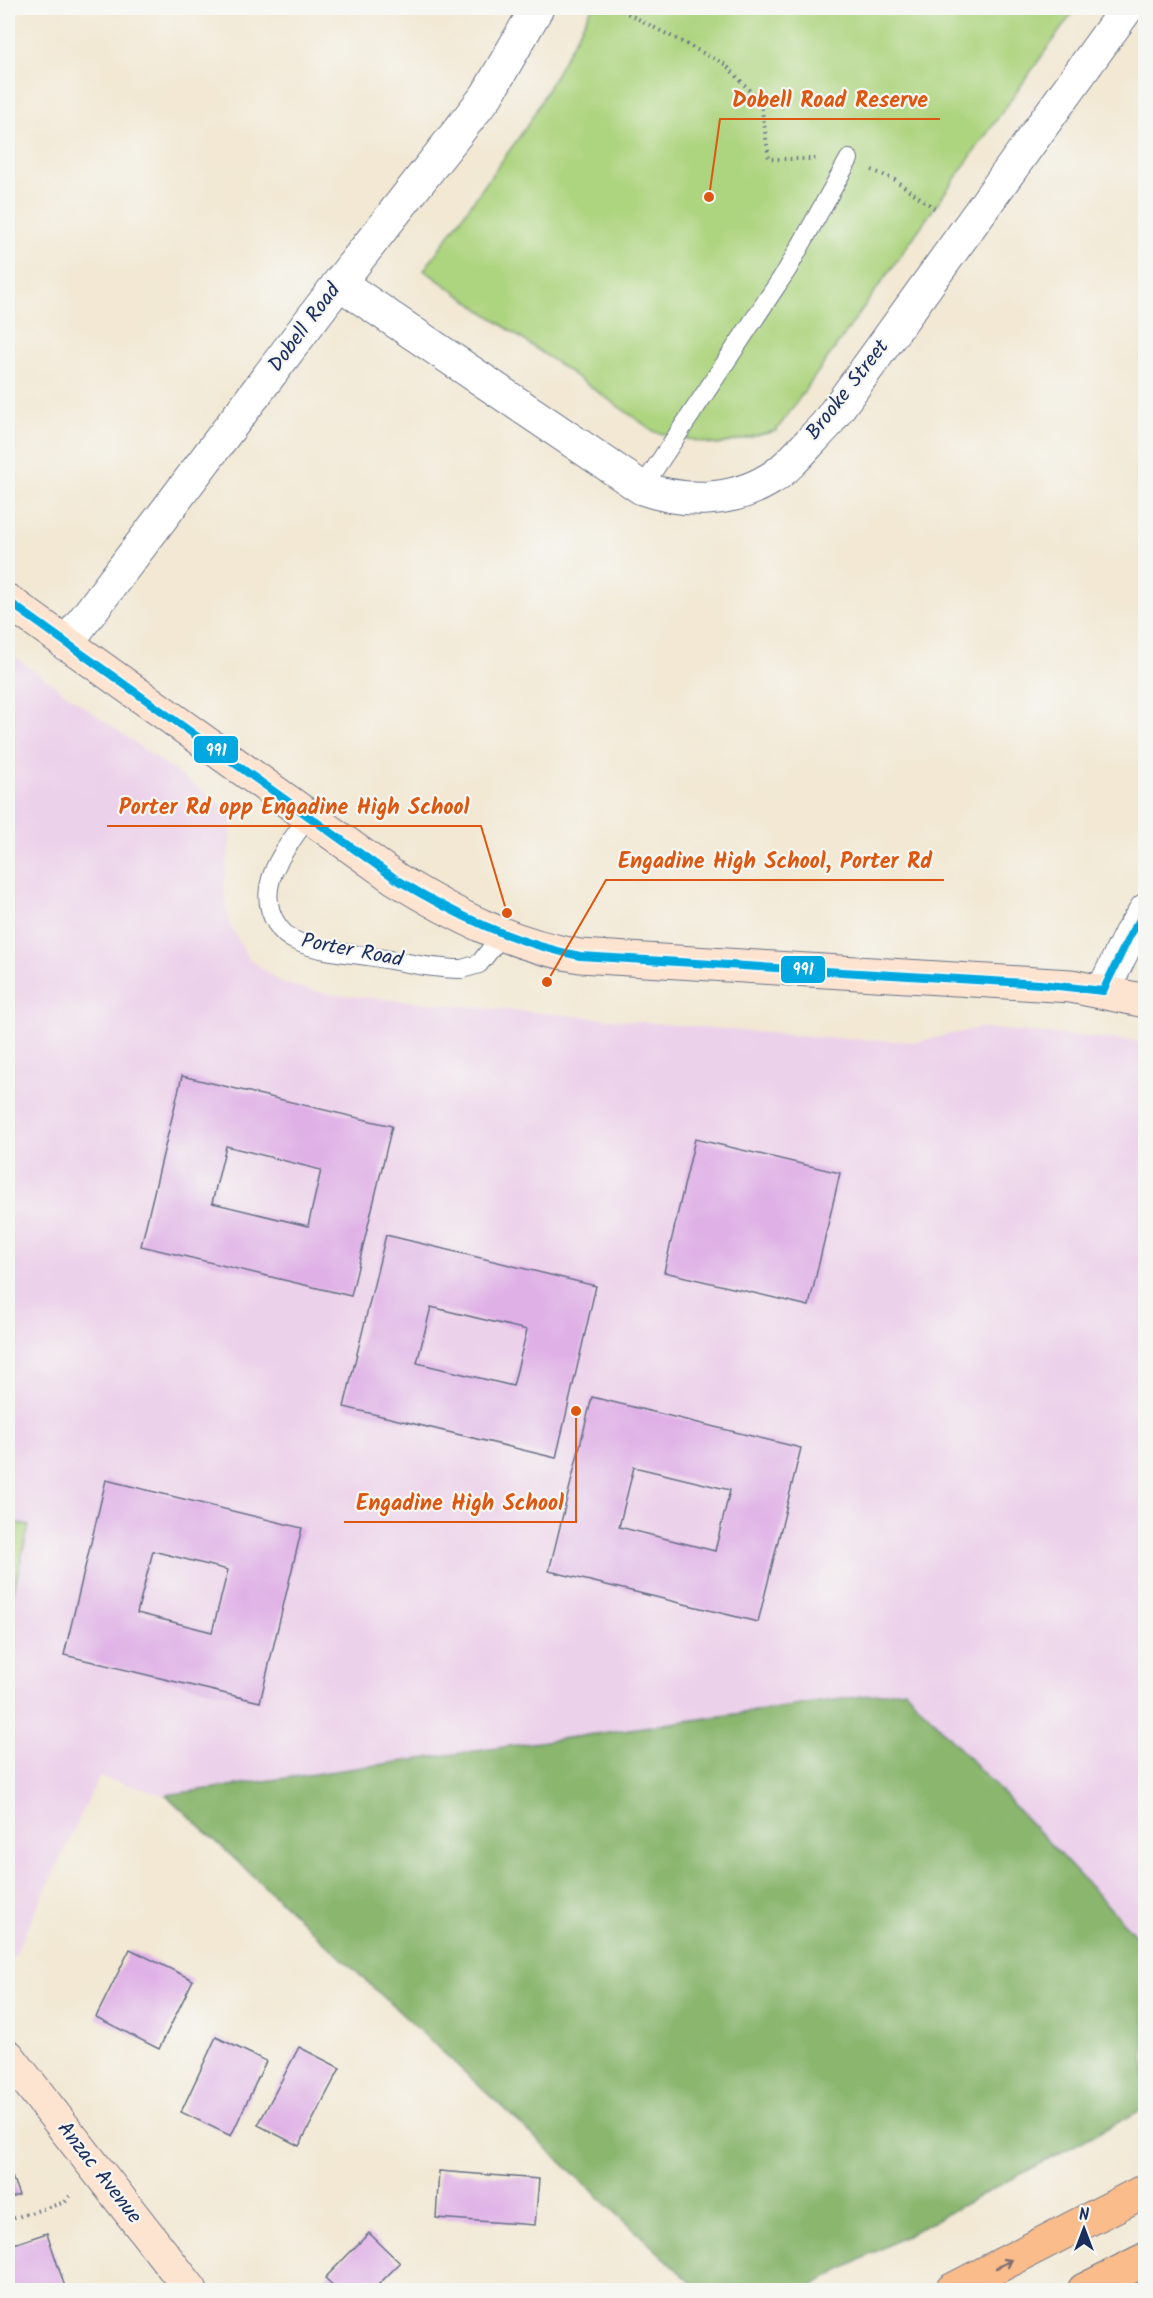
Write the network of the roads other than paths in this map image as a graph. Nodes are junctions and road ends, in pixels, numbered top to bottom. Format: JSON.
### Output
{"nodes":[{"id":1,"x":537,"y":8,"type":"edge"},
{"id":2,"x":1127,"y":8,"type":"edge"},
{"id":3,"x":849,"y":159,"type":"road end"},
{"id":4,"x":339,"y":283,"type":"junction"},
{"id":5,"x":642,"y":489,"type":"junction"},
{"id":6,"x":8,"y":602,"type":"edge"},
{"id":7,"x":66,"y":644,"type":"junction"},
{"id":8,"x":308,"y":817,"type":"junction"},
{"id":9,"x":1146,"y":910,"type":"edge"},
{"id":10,"x":502,"y":935,"type":"junction"},
{"id":11,"x":1103,"y":991,"type":"junction"},
{"id":12,"x":1146,"y":1001,"type":"edge"},
{"id":13,"x":8,"y":2056,"type":"edge"},
{"id":14,"x":1146,"y":2190,"type":"edge"},
{"id":15,"x":1146,"y":2259,"type":"edge"},
{"id":16,"x":191,"y":2290,"type":"edge"},
{"id":17,"x":952,"y":2290,"type":"edge"},
{"id":18,"x":1084,"y":2290,"type":"edge"}],
"edges":[{"from":1,"to":4,"type":"street","name":"Dobell Road"},
{"from":2,"to":5,"type":"street","name":"Brooke Street"},
{"from":3,"to":5,"type":"lane"},
{"from":4,"to":5,"type":"street","name":"Brooke Street"},
{"from":4,"to":7,"type":"street","name":"Dobell Road"},
{"from":6,"to":7,"type":"street"},
{"from":7,"to":8,"type":"street"},
{"from":8,"to":10,"type":"street"},
{"from":8,"to":10,"type":"lane","name":"Porter Road"},
{"from":9,"to":11,"type":"street"},
{"from":10,"to":11,"type":"street"},
{"from":11,"to":12,"type":"street"},
{"from":13,"to":16,"type":"street","name":"Anzac Avenue"},
{"from":17,"to":14,"type":"highway","one_way":true},
{"from":15,"to":18,"type":"highway"}]}
